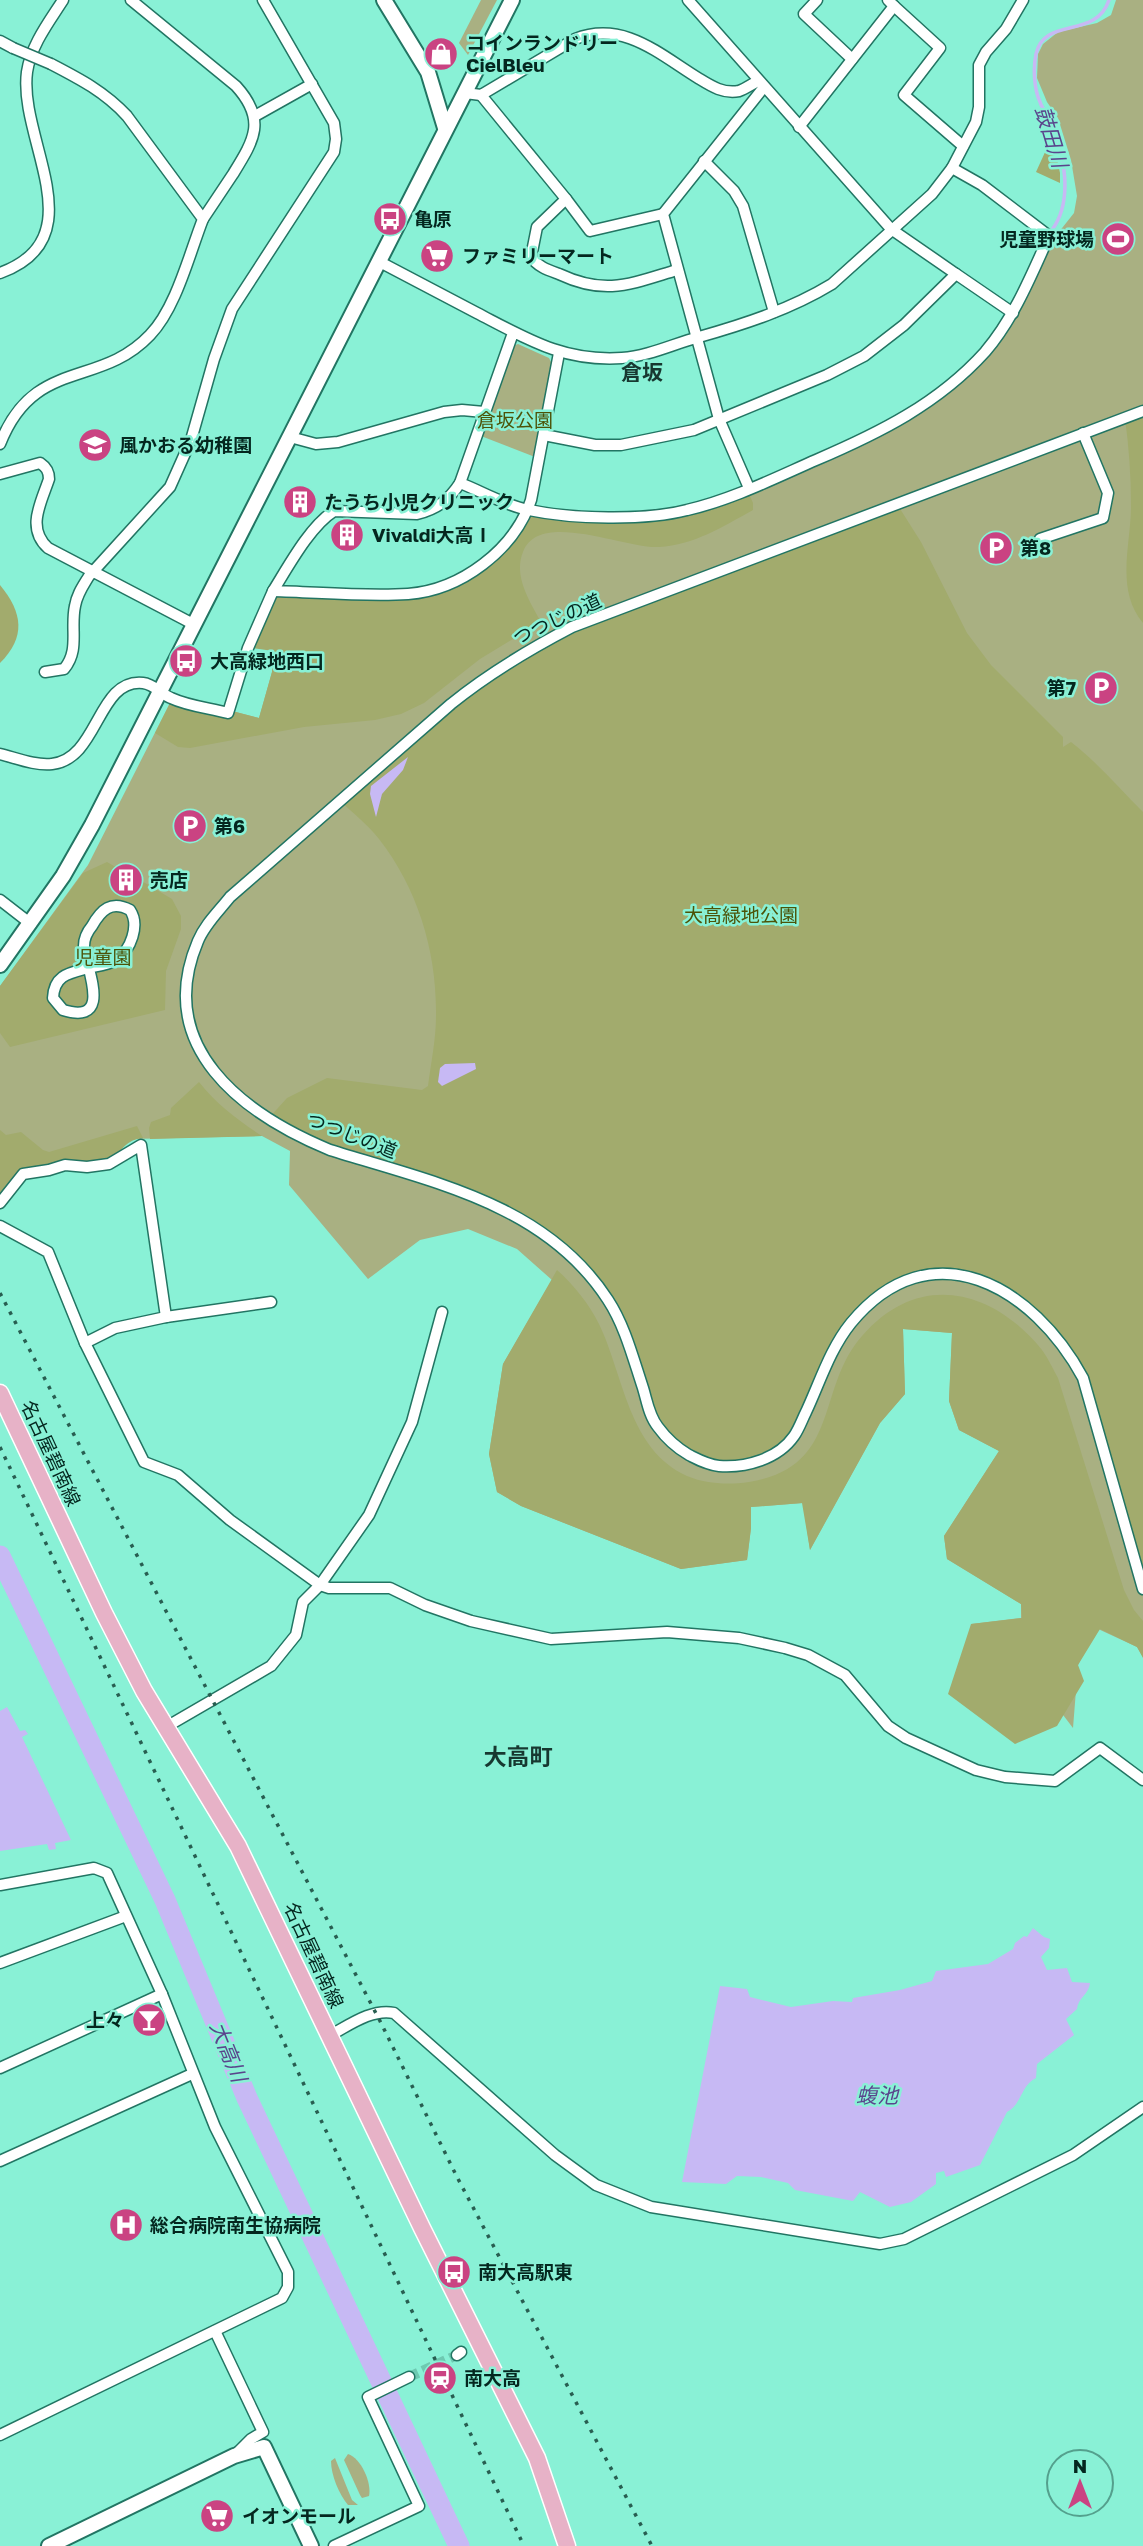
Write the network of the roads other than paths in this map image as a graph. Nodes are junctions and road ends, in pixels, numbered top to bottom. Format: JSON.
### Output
{"nodes":[{"id":1,"x":62,"y":0,"type":"edge"},
{"id":2,"x":131,"y":0,"type":"edge"},
{"id":3,"x":262,"y":0,"type":"edge"},
{"id":4,"x":384,"y":0,"type":"edge"},
{"id":5,"x":512,"y":0,"type":"edge"},
{"id":6,"x":688,"y":0,"type":"edge"},
{"id":7,"x":817,"y":0,"type":"edge"},
{"id":8,"x":1023,"y":0,"type":"edge"},
{"id":9,"x":891,"y":3,"type":"edge"},
{"id":10,"x":0,"y":41,"type":"edge"},
{"id":11,"x":852,"y":59,"type":"junction"},
{"id":12,"x":312,"y":83,"type":"junction"},
{"id":13,"x":761,"y":84,"type":"junction"},
{"id":14,"x":465,"y":93,"type":"junction"},
{"id":15,"x":481,"y":95,"type":"junction"},
{"id":16,"x":255,"y":116,"type":"junction"},
{"id":17,"x":799,"y":127,"type":"junction"},
{"id":18,"x":445,"y":128,"type":"junction"},
{"id":19,"x":963,"y":146,"type":"junction"},
{"id":20,"x":704,"y":161,"type":"junction"},
{"id":21,"x":952,"y":168,"type":"junction"},
{"id":22,"x":566,"y":199,"type":"junction"},
{"id":23,"x":663,"y":214,"type":"junction"},
{"id":24,"x":203,"y":219,"type":"junction"},
{"id":25,"x":891,"y":229,"type":"junction"},
{"id":26,"x":378,"y":261,"type":"junction"},
{"id":27,"x":677,"y":270,"type":"junction"},
{"id":28,"x":0,"y":273,"type":"edge"},
{"id":29,"x":956,"y":274,"type":"junction"},
{"id":30,"x":774,"y":312,"type":"junction"},
{"id":31,"x":1013,"y":313,"type":"junction"},
{"id":32,"x":513,"y":332,"type":"junction"},
{"id":33,"x":696,"y":338,"type":"junction"},
{"id":34,"x":559,"y":353,"type":"junction"},
{"id":35,"x":1143,"y":411,"type":"edge"},
{"id":36,"x":484,"y":412,"type":"junction"},
{"id":37,"x":719,"y":419,"type":"junction"},
{"id":38,"x":1083,"y":433,"type":"junction"},
{"id":39,"x":544,"y":435,"type":"junction"},
{"id":40,"x":290,"y":437,"type":"junction"},
{"id":41,"x":0,"y":444,"type":"edge"},
{"id":42,"x":0,"y":474,"type":"edge"},
{"id":43,"x":460,"y":482,"type":"junction"},
{"id":44,"x":749,"y":488,"type":"junction"},
{"id":45,"x":527,"y":510,"type":"junction"},
{"id":46,"x":1040,"y":539,"type":"dead end"},
{"id":47,"x":95,"y":572,"type":"junction"},
{"id":48,"x":273,"y":591,"type":"junction"},
{"id":49,"x":195,"y":625,"type":"junction"},
{"id":50,"x":45,"y":672,"type":"dead end"},
{"id":51,"x":162,"y":692,"type":"junction"},
{"id":52,"x":0,"y":754,"type":"edge"},
{"id":53,"x":0,"y":900,"type":"edge"},
{"id":54,"x":31,"y":923,"type":"junction"},
{"id":55,"x":0,"y":964,"type":"edge"},
{"id":56,"x":88,"y":968,"type":"junction"},
{"id":57,"x":0,"y":1203,"type":"edge"},
{"id":58,"x":0,"y":1226,"type":"edge"},
{"id":59,"x":271,"y":1302,"type":"dead end"},
{"id":60,"x":442,"y":1312,"type":"dead end"},
{"id":61,"x":166,"y":1317,"type":"junction"},
{"id":62,"x":85,"y":1343,"type":"junction"},
{"id":63,"x":0,"y":1393,"type":"edge"},
{"id":64,"x":320,"y":1585,"type":"junction"},
{"id":65,"x":1143,"y":1589,"type":"edge"},
{"id":66,"x":166,"y":1727,"type":"junction"},
{"id":67,"x":1143,"y":1780,"type":"edge"},
{"id":68,"x":0,"y":1885,"type":"edge"},
{"id":69,"x":125,"y":1916,"type":"junction"},
{"id":70,"x":0,"y":1963,"type":"edge"},
{"id":71,"x":162,"y":1994,"type":"junction"},
{"id":72,"x":329,"y":2036,"type":"junction"},
{"id":73,"x":0,"y":2068,"type":"edge"},
{"id":74,"x":192,"y":2074,"type":"junction"},
{"id":75,"x":1143,"y":2107,"type":"edge"},
{"id":76,"x":0,"y":2161,"type":"edge"},
{"id":77,"x":215,"y":2331,"type":"junction"},
{"id":78,"x":409,"y":2377,"type":"tunnel mouth"},
{"id":79,"x":0,"y":2435,"type":"edge"},
{"id":80,"x":234,"y":2456,"type":"junction"},
{"id":81,"x":49,"y":2546,"type":"edge"},
{"id":82,"x":311,"y":2546,"type":"edge"},
{"id":83,"x":334,"y":2546,"type":"edge"},
{"id":84,"x":567,"y":2546,"type":"edge"}],
"edges":[{"from":1,"to":28,"type":"street"},
{"from":2,"to":16,"type":"street"},
{"from":3,"to":12,"type":"street"},
{"from":4,"to":18,"type":"street"},
{"from":5,"to":14,"type":"street"},
{"from":6,"to":13,"type":"street"},
{"from":7,"to":11,"type":"street"},
{"from":8,"to":19,"type":"street"},
{"from":9,"to":11,"type":"street"},
{"from":9,"to":19,"type":"street"},
{"from":10,"to":24,"type":"street","bridge":true},
{"from":11,"to":17,"type":"street"},
{"from":12,"to":16,"type":"street"},
{"from":12,"to":47,"type":"street"},
{"from":13,"to":15,"type":"street"},
{"from":13,"to":17,"type":"street"},
{"from":13,"to":20,"type":"street"},
{"from":14,"to":15,"type":"street"},
{"from":14,"to":18,"type":"street"},
{"from":15,"to":22,"type":"street"},
{"from":16,"to":24,"type":"street"},
{"from":17,"to":25,"type":"street"},
{"from":18,"to":26,"type":"street"},
{"from":19,"to":21,"type":"street"},
{"from":20,"to":23,"type":"street"},
{"from":20,"to":30,"type":"street"},
{"from":21,"to":25,"type":"street"},
{"from":21,"to":31,"type":"street"},
{"from":22,"to":23,"type":"street"},
{"from":22,"to":27,"type":"street"},
{"from":23,"to":27,"type":"street"},
{"from":24,"to":41,"type":"street"},
{"from":25,"to":29,"type":"street"},
{"from":25,"to":30,"type":"street"},
{"from":26,"to":32,"type":"street"},
{"from":26,"to":40,"type":"street"},
{"from":27,"to":33,"type":"street"},
{"from":29,"to":31,"type":"street"},
{"from":29,"to":37,"type":"street"},
{"from":30,"to":33,"type":"street"},
{"from":31,"to":44,"type":"street"},
{"from":32,"to":34,"type":"street"},
{"from":32,"to":36,"type":"street"},
{"from":33,"to":34,"type":"street"},
{"from":33,"to":37,"type":"street"},
{"from":34,"to":39,"type":"street"},
{"from":35,"to":38,"type":"street","name":"つつじの道"},
{"from":36,"to":40,"type":"street"},
{"from":36,"to":43,"type":"street"},
{"from":37,"to":39,"type":"street"},
{"from":37,"to":44,"type":"street"},
{"from":38,"to":46,"type":"street"},
{"from":38,"to":65,"type":"street","name":"つつじの道"},
{"from":39,"to":45,"type":"street"},
{"from":40,"to":49,"type":"street"},
{"from":42,"to":47,"type":"street"},
{"from":43,"to":45,"type":"street"},
{"from":43,"to":48,"type":"street"},
{"from":44,"to":45,"type":"street"},
{"from":45,"to":48,"type":"street"},
{"from":47,"to":49,"type":"street"},
{"from":47,"to":50,"type":"street"},
{"from":48,"to":51,"type":"street"},
{"from":49,"to":51,"type":"street"},
{"from":51,"to":52,"type":"street"},
{"from":51,"to":54,"type":"street"},
{"from":53,"to":54,"type":"street"},
{"from":54,"to":55,"type":"street"},
{"from":56,"to":56,"type":"street"},
{"from":56,"to":56,"type":"street"},
{"from":57,"to":61,"type":"street"},
{"from":58,"to":62,"type":"street"},
{"from":59,"to":61,"type":"street"},
{"from":60,"to":64,"type":"street"},
{"from":61,"to":62,"type":"street"},
{"from":62,"to":64,"type":"street"},
{"from":63,"to":66,"type":"main road","name":"名古屋碧南線"},
{"from":64,"to":66,"type":"street"},
{"from":64,"to":67,"type":"street"},
{"from":66,"to":72,"type":"main road","name":"名古屋碧南線"},
{"from":68,"to":69,"type":"street"},
{"from":69,"to":70,"type":"street"},
{"from":69,"to":71,"type":"street"},
{"from":71,"to":73,"type":"street"},
{"from":71,"to":74,"type":"street"},
{"from":72,"to":75,"type":"street"},
{"from":72,"to":84,"type":"main road","name":"名古屋碧南線"},
{"from":74,"to":76,"type":"street"},
{"from":74,"to":77,"type":"street"},
{"from":77,"to":79,"type":"street"},
{"from":77,"to":80,"type":"street"},
{"from":78,"to":83,"type":"street"},
{"from":80,"to":81,"type":"street"},
{"from":80,"to":82,"type":"street"}]}
